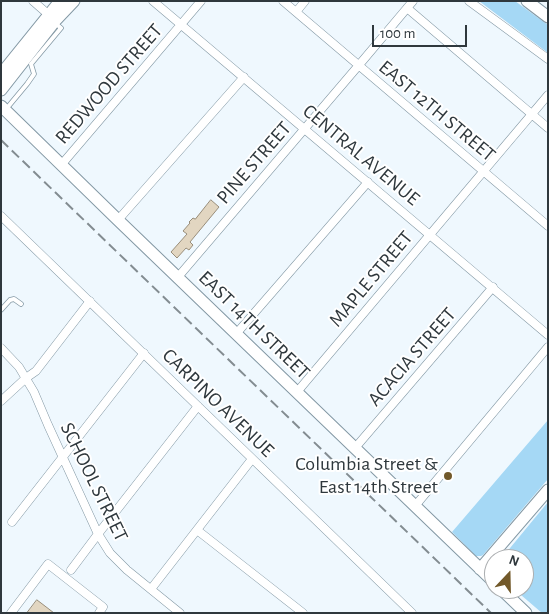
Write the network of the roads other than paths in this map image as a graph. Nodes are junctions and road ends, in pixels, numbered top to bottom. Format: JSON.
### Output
{"nodes":[{"id":1,"x":33,"y":1,"type":"edge"},
{"id":2,"x":60,"y":1,"type":"edge"},
{"id":3,"x":74,"y":1,"type":"edge"},
{"id":4,"x":153,"y":1,"type":"edge"},
{"id":5,"x":201,"y":1,"type":"edge"},
{"id":6,"x":283,"y":1,"type":"edge"},
{"id":7,"x":305,"y":1,"type":"edge"},
{"id":8,"x":413,"y":1,"type":"edge"},
{"id":9,"x":469,"y":1,"type":"edge"},
{"id":10,"x":527,"y":1,"type":"edge"},
{"id":11,"x":407,"y":8,"type":"junction"},
{"id":12,"x":296,"y":12,"type":"junction"},
{"id":13,"x":548,"y":17,"type":"edge"},
{"id":14,"x":52,"y":19,"type":"junction"},
{"id":15,"x":181,"y":25,"type":"junction"},
{"id":16,"x":548,"y":59,"type":"edge"},
{"id":17,"x":359,"y":65,"type":"junction"},
{"id":18,"x":1,"y":74,"type":"edge"},
{"id":19,"x":244,"y":77,"type":"junction"},
{"id":20,"x":1,"y":90,"type":"edge"},
{"id":21,"x":548,"y":95,"type":"edge"},
{"id":22,"x":3,"y":108,"type":"edge"},
{"id":23,"x":532,"y":114,"type":"junction"},
{"id":24,"x":548,"y":128,"type":"edge"},
{"id":25,"x":304,"y":129,"type":"junction"},
{"id":26,"x":62,"y":164,"type":"junction"},
{"id":27,"x":484,"y":171,"type":"junction"},
{"id":28,"x":368,"y":182,"type":"junction"},
{"id":29,"x":1,"y":216,"type":"edge"},
{"id":30,"x":118,"y":220,"type":"junction"},
{"id":31,"x":548,"y":226,"type":"edge"},
{"id":32,"x":430,"y":235,"type":"junction"},
{"id":33,"x":178,"y":277,"type":"junction"},
{"id":34,"x":493,"y":288,"type":"junction"},
{"id":35,"x":90,"y":302,"type":"junction"},
{"id":36,"x":21,"y":304,"type":"dead end"},
{"id":37,"x":1,"y":310,"type":"edge"},
{"id":38,"x":236,"y":334,"type":"junction"},
{"id":39,"x":548,"y":335,"type":"edge"},
{"id":40,"x":548,"y":347,"type":"edge"},
{"id":41,"x":1,"y":348,"type":"edge"},
{"id":42,"x":144,"y":353,"type":"junction"},
{"id":43,"x":26,"y":378,"type":"junction"},
{"id":44,"x":297,"y":392,"type":"junction"},
{"id":45,"x":1,"y":401,"type":"edge"},
{"id":46,"x":198,"y":406,"type":"junction"},
{"id":47,"x":355,"y":448,"type":"junction"},
{"id":48,"x":62,"y":457,"type":"junction"},
{"id":49,"x":252,"y":459,"type":"junction"},
{"id":50,"x":548,"y":490,"type":"edge"},
{"id":51,"x":415,"y":506,"type":"junction"},
{"id":52,"x":12,"y":522,"type":"dead end"},
{"id":53,"x":197,"y":530,"type":"junction"},
{"id":54,"x":98,"y":534,"type":"junction"},
{"id":55,"x":498,"y":547,"type":"joint"},
{"id":56,"x":480,"y":569,"type":"junction"},
{"id":57,"x":71,"y":570,"type":"dead end"},
{"id":58,"x":484,"y":573,"type":"edge"},
{"id":59,"x":151,"y":589,"type":"junction"},
{"id":60,"x":512,"y":599,"type":"edge"},
{"id":61,"x":101,"y":610,"type":"edge"},
{"id":62,"x":11,"y":613,"type":"edge"},
{"id":63,"x":180,"y":613,"type":"edge"},
{"id":64,"x":303,"y":613,"type":"edge"},
{"id":65,"x":412,"y":613,"type":"edge"},
{"id":66,"x":526,"y":613,"type":"edge"}],
"edges":[{"from":1,"to":14,"type":"street"},
{"from":2,"to":14,"type":"street"},
{"from":3,"to":14,"type":"street"},
{"from":4,"to":15,"type":"street","name":"CENTRAL AVENUE"},
{"from":5,"to":15,"type":"street","name":"REDWOOD STREET"},
{"from":6,"to":12,"type":"street","name":"EAST 12TH STREET"},
{"from":7,"to":12,"type":"street"},
{"from":8,"to":11,"type":"street","name":"PINE STREET"},
{"from":9,"to":16,"type":"street"},
{"from":10,"to":13,"type":"street"},
{"from":11,"to":17,"type":"street","name":"PINE STREET"},
{"from":11,"to":23,"type":"street"},
{"from":12,"to":17,"type":"street","name":"EAST 12TH STREET"},
{"from":14,"to":18,"type":"street"},
{"from":14,"to":20,"type":"street"},
{"from":14,"to":22,"type":"lane"},
{"from":15,"to":19,"type":"street","name":"CENTRAL AVENUE"},
{"from":15,"to":26,"type":"street","name":"REDWOOD STREET"},
{"from":17,"to":25,"type":"street","name":"PINE STREET"},
{"from":17,"to":27,"type":"street","name":"EAST 12TH STREET"},
{"from":19,"to":25,"type":"street","name":"CENTRAL AVENUE"},
{"from":19,"to":30,"type":"street"},
{"from":21,"to":23,"type":"street","name":"MAPLE STREET"},
{"from":22,"to":26,"type":"street","name":"EAST 14TH STREET"},
{"from":23,"to":24,"type":"street"},
{"from":23,"to":27,"type":"street","name":"MAPLE STREET"},
{"from":25,"to":28,"type":"street","name":"CENTRAL AVENUE"},
{"from":25,"to":33,"type":"street","name":"PINE STREET"},
{"from":26,"to":30,"type":"street","name":"EAST 14TH STREET"},
{"from":27,"to":31,"type":"street","name":"EAST 12TH STREET"},
{"from":27,"to":32,"type":"street","name":"MAPLE STREET"},
{"from":28,"to":32,"type":"street","name":"CENTRAL AVENUE"},
{"from":28,"to":38,"type":"street"},
{"from":29,"to":35,"type":"street","name":"CARPINO AVENUE"},
{"from":30,"to":33,"type":"street","name":"EAST 14TH STREET"},
{"from":32,"to":34,"type":"street","name":"CENTRAL AVENUE"},
{"from":32,"to":44,"type":"street","name":"MAPLE STREET"},
{"from":33,"to":38,"type":"street","name":"EAST 14TH STREET"},
{"from":34,"to":39,"type":"street","name":"CENTRAL AVENUE"},
{"from":34,"to":47,"type":"street","name":"ACACIA STREET"},
{"from":35,"to":42,"type":"street","name":"CARPINO AVENUE"},
{"from":35,"to":43,"type":"street"},
{"from":36,"to":37,"type":"lane"},
{"from":38,"to":44,"type":"street","name":"EAST 14TH STREET"},
{"from":40,"to":51,"type":"street"},
{"from":41,"to":43,"type":"street","name":"SCHOOL STREET"},
{"from":42,"to":46,"type":"street","name":"CARPINO AVENUE"},
{"from":42,"to":48,"type":"street"},
{"from":43,"to":45,"type":"street"},
{"from":43,"to":48,"type":"street","name":"SCHOOL STREET"},
{"from":44,"to":47,"type":"street","name":"EAST 14TH STREET"},
{"from":46,"to":49,"type":"street","name":"CARPINO AVENUE"},
{"from":46,"to":54,"type":"street"},
{"from":47,"to":51,"type":"street","name":"EAST 14TH STREET"},
{"from":48,"to":52,"type":"street"},
{"from":48,"to":54,"type":"street","name":"SCHOOL STREET"},
{"from":49,"to":53,"type":"street"},
{"from":49,"to":65,"type":"street","name":"CARPINO AVENUE"},
{"from":50,"to":55,"type":"street"},
{"from":51,"to":56,"type":"street","name":"EAST 14TH STREET"},
{"from":53,"to":59,"type":"street"},
{"from":53,"to":64,"type":"street"},
{"from":54,"to":57,"type":"street"},
{"from":54,"to":59,"type":"street","name":"SCHOOL STREET"},
{"from":55,"to":56,"type":"street"},
{"from":56,"to":58,"type":"street","name":"EAST 14TH STREET"},
{"from":59,"to":63,"type":"street","name":"SCHOOL STREET"},
{"from":60,"to":66,"type":"street"},
{"from":61,"to":62,"type":"street"}]}
